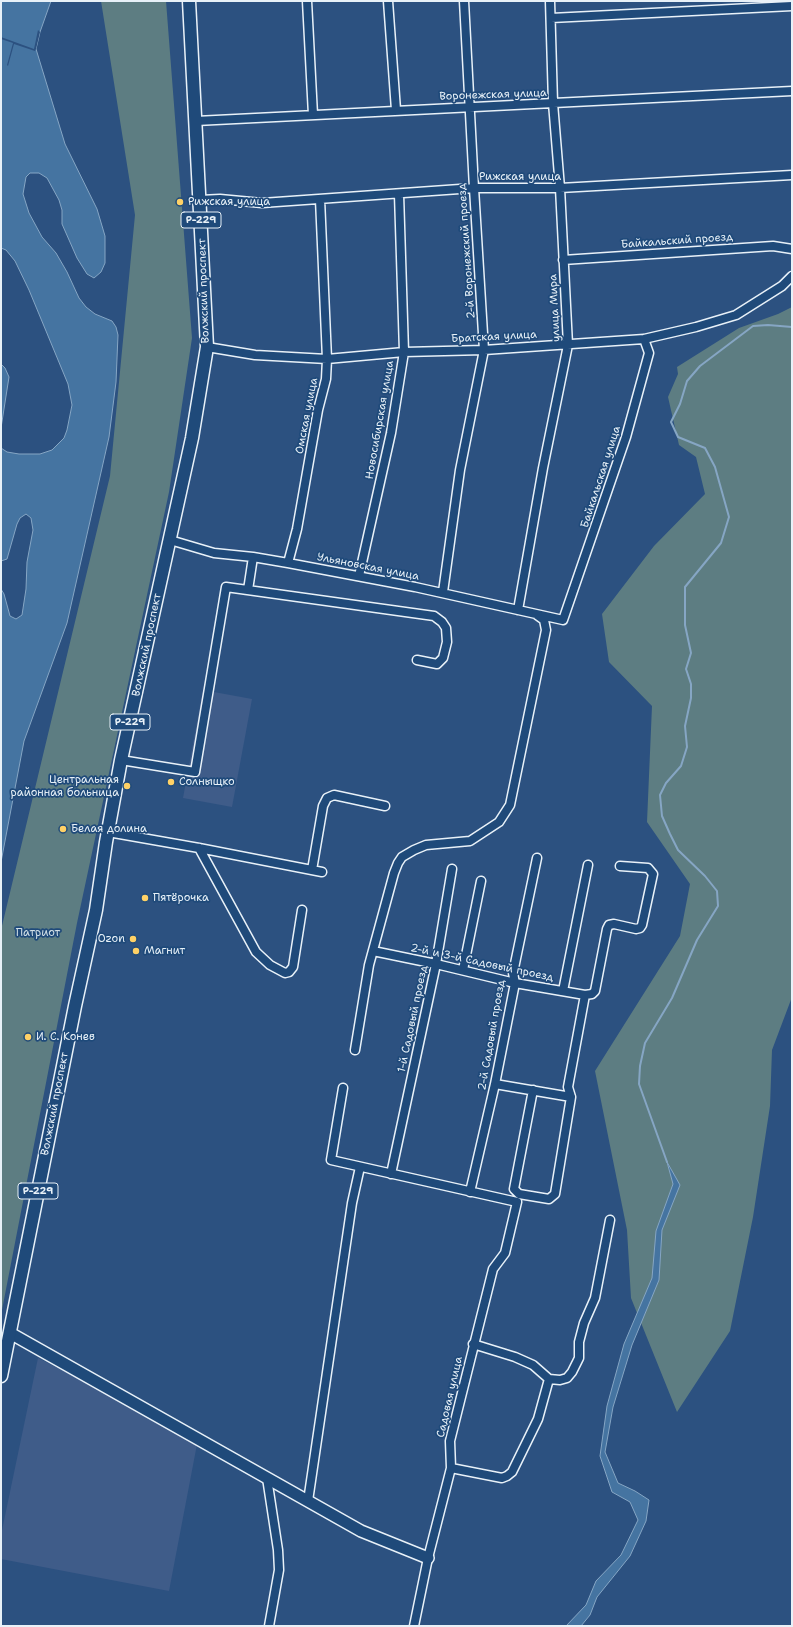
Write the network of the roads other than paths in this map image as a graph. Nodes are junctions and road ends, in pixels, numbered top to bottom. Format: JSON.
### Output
{"nodes":[{"id":1,"x":189,"y":1,"type":"edge"},
{"id":2,"x":306,"y":1,"type":"edge"},
{"id":3,"x":388,"y":1,"type":"edge"},
{"id":4,"x":464,"y":1,"type":"edge"},
{"id":5,"x":550,"y":1,"type":"edge"},
{"id":6,"x":746,"y":4,"type":"edge"},
{"id":7,"x":792,"y":6,"type":"edge"},
{"id":8,"x":551,"y":18,"type":"junction"},
{"id":9,"x":792,"y":91,"type":"edge"},
{"id":10,"x":553,"y":103,"type":"junction"},
{"id":11,"x":470,"y":107,"type":"junction"},
{"id":12,"x":396,"y":110,"type":"junction"},
{"id":13,"x":313,"y":115,"type":"junction"},
{"id":14,"x":196,"y":120,"type":"junction"},
{"id":15,"x":792,"y":175,"type":"edge"},
{"id":16,"x":474,"y":188,"type":"junction"},
{"id":17,"x":560,"y":188,"type":"junction"},
{"id":18,"x":399,"y":194,"type":"junction"},
{"id":19,"x":320,"y":199,"type":"junction"},
{"id":20,"x":200,"y":200,"type":"junction"},
{"id":21,"x":792,"y":249,"type":"edge"},
{"id":22,"x":563,"y":260,"type":"junction"},
{"id":23,"x":792,"y":276,"type":"edge"},
{"id":24,"x":644,"y":339,"type":"junction"},
{"id":25,"x":568,"y":344,"type":"junction"},
{"id":26,"x":207,"y":347,"type":"junction"},
{"id":27,"x":484,"y":350,"type":"junction"},
{"id":28,"x":404,"y":352,"type":"junction"},
{"id":29,"x":327,"y":359,"type":"junction"},
{"id":30,"x":170,"y":540,"type":"junction"},
{"id":31,"x":252,"y":557,"type":"junction"},
{"id":32,"x":288,"y":563,"type":"junction"},
{"id":33,"x":359,"y":576,"type":"junction"},
{"id":34,"x":248,"y":590,"type":"junction"},
{"id":35,"x":443,"y":592,"type":"junction"},
{"id":36,"x":518,"y":610,"type":"junction"},
{"id":37,"x":536,"y":614,"type":"junction"},
{"id":38,"x":563,"y":620,"type":"joint"},
{"id":39,"x":416,"y":660,"type":"dead end"},
{"id":40,"x":121,"y":760,"type":"junction"},
{"id":41,"x":385,"y":806,"type":"dead end"},
{"id":42,"x":108,"y":832,"type":"junction"},
{"id":43,"x":199,"y":848,"type":"junction"},
{"id":44,"x":537,"y":858,"type":"dead end"},
{"id":45,"x":588,"y":865,"type":"dead end"},
{"id":46,"x":620,"y":866,"type":"dead end"},
{"id":47,"x":452,"y":869,"type":"dead end"},
{"id":48,"x":312,"y":870,"type":"junction"},
{"id":49,"x":322,"y":872,"type":"dead end"},
{"id":50,"x":481,"y":881,"type":"dead end"},
{"id":51,"x":302,"y":910,"type":"dead end"},
{"id":52,"x":372,"y":951,"type":"junction"},
{"id":53,"x":436,"y":964,"type":"junction"},
{"id":54,"x":463,"y":970,"type":"junction"},
{"id":55,"x":515,"y":983,"type":"junction"},
{"id":56,"x":563,"y":991,"type":"junction"},
{"id":57,"x":585,"y":995,"type":"junction"},
{"id":58,"x":355,"y":1050,"type":"dead end"},
{"id":59,"x":494,"y":1084,"type":"junction"},
{"id":60,"x":344,"y":1088,"type":"dead end"},
{"id":61,"x":533,"y":1090,"type":"junction"},
{"id":62,"x":571,"y":1097,"type":"junction"},
{"id":63,"x":360,"y":1167,"type":"junction"},
{"id":64,"x":392,"y":1174,"type":"junction"},
{"id":65,"x":470,"y":1192,"type":"junction"},
{"id":66,"x":610,"y":1220,"type":"dead end"},
{"id":67,"x":10,"y":1333,"type":"junction"},
{"id":68,"x":474,"y":1344,"type":"junction"},
{"id":69,"x":1,"y":1376,"type":"edge"},
{"id":70,"x":549,"y":1379,"type":"junction"},
{"id":71,"x":451,"y":1468,"type":"junction"},
{"id":72,"x":267,"y":1478,"type":"junction"},
{"id":73,"x":308,"y":1501,"type":"junction"},
{"id":74,"x":428,"y":1558,"type":"junction"},
{"id":75,"x":269,"y":1626,"type":"edge"},
{"id":76,"x":414,"y":1626,"type":"edge"}],
"edges":[{"from":1,"to":14,"type":"main road","name":"Волжский проспект","number":"Р-229"},
{"from":2,"to":13,"type":"street"},
{"from":3,"to":12,"type":"street"},
{"from":4,"to":11,"type":"street","name":"2-й Воронежский проезд"},
{"from":5,"to":8,"type":"street","name":"улица Мира"},
{"from":6,"to":7,"type":"street"},
{"from":6,"to":8,"type":"street"},
{"from":8,"to":10,"type":"street","name":"улица Мира"},
{"from":9,"to":10,"type":"street","name":"Воронежская улица"},
{"from":10,"to":11,"type":"street","name":"Воронежская улица"},
{"from":10,"to":17,"type":"street","name":"улица Мира"},
{"from":11,"to":12,"type":"street","name":"Воронежская улица"},
{"from":11,"to":16,"type":"street","name":"2-й Воронежский проезд"},
{"from":12,"to":13,"type":"street","name":"Воронежская улица"},
{"from":13,"to":14,"type":"street","name":"Воронежская улица"},
{"from":14,"to":20,"type":"main road","name":"Волжский проспект","number":"Р-229"},
{"from":15,"to":17,"type":"street","name":"Рижская улица"},
{"from":16,"to":17,"type":"street","name":"Рижская улица"},
{"from":16,"to":18,"type":"street","name":"Рижская улица"},
{"from":16,"to":27,"type":"street","name":"2-й Воронежский проезд"},
{"from":17,"to":22,"type":"street","name":"улица Мира"},
{"from":18,"to":19,"type":"street","name":"Рижская улица"},
{"from":18,"to":28,"type":"street","name":"Новосибирская улица"},
{"from":19,"to":20,"type":"street","name":"Рижская улица"},
{"from":19,"to":29,"type":"street","name":"Омская улица"},
{"from":20,"to":26,"type":"main road","name":"Волжский проспект","number":"Р-229"},
{"from":21,"to":22,"type":"street","name":"Байкальский проезд"},
{"from":22,"to":25,"type":"street","name":"улица Мира"},
{"from":23,"to":24,"type":"street","name":"Братская улица"},
{"from":24,"to":25,"type":"street","name":"Братская улица"},
{"from":24,"to":38,"type":"street","name":"Байкальская улица"},
{"from":25,"to":27,"type":"street","name":"Братская улица"},
{"from":25,"to":36,"type":"street","name":"улица Мира"},
{"from":26,"to":29,"type":"street","name":"Братская улица"},
{"from":26,"to":30,"type":"main road","name":"Волжский проспект","number":"Р-229"},
{"from":27,"to":28,"type":"street","name":"Братская улица"},
{"from":27,"to":35,"type":"street","name":"2-й Воронежский проезд"},
{"from":28,"to":29,"type":"street","name":"Братская улица"},
{"from":28,"to":33,"type":"street","name":"Новосибирская улица"},
{"from":29,"to":32,"type":"street","name":"Омская улица"},
{"from":30,"to":31,"type":"street","name":"Ульяновская улица"},
{"from":30,"to":40,"type":"main road","name":"Волжский проспект","number":"Р-229"},
{"from":31,"to":32,"type":"street","name":"Ульяновская улица"},
{"from":31,"to":34,"type":"street"},
{"from":32,"to":33,"type":"street","name":"Ульяновская улица"},
{"from":33,"to":35,"type":"street","name":"Ульяновская улица"},
{"from":34,"to":39,"type":"street"},
{"from":34,"to":40,"type":"street"},
{"from":35,"to":36,"type":"street","name":"Ульяновская улица"},
{"from":36,"to":37,"type":"street","name":"Ульяновская улица"},
{"from":37,"to":38,"type":"street","name":"Ульяновская улица"},
{"from":37,"to":52,"type":"street"},
{"from":40,"to":42,"type":"main road","name":"Волжский проспект","number":"Р-229"},
{"from":41,"to":48,"type":"street"},
{"from":42,"to":43,"type":"street"},
{"from":42,"to":67,"type":"main road","name":"Волжский проспект","number":"Р-229"},
{"from":43,"to":48,"type":"street"},
{"from":43,"to":51,"type":"street"},
{"from":44,"to":55,"type":"street","name":"2-й Садовый проезд"},
{"from":45,"to":56,"type":"street","name":"2-й и 3-й Садовый проезд"},
{"from":46,"to":57,"type":"street"},
{"from":47,"to":53,"type":"street","name":"1-й Садовый проезд"},
{"from":48,"to":49,"type":"street"},
{"from":50,"to":54,"type":"street"},
{"from":52,"to":53,"type":"street","name":"2-й и 3-й Садовый проезд"},
{"from":52,"to":58,"type":"street"},
{"from":53,"to":54,"type":"street","name":"2-й и 3-й Садовый проезд"},
{"from":53,"to":64,"type":"street","name":"1-й Садовый проезд"},
{"from":54,"to":55,"type":"street","name":"2-й и 3-й Садовый проезд"},
{"from":55,"to":56,"type":"street","name":"2-й и 3-й Садовый проезд"},
{"from":55,"to":59,"type":"street","name":"2-й Садовый проезд"},
{"from":56,"to":57,"type":"street","name":"2-й и 3-й Садовый проезд"},
{"from":57,"to":62,"type":"street"},
{"from":59,"to":61,"type":"street"},
{"from":59,"to":65,"type":"street","name":"2-й Садовый проезд"},
{"from":60,"to":63,"type":"street"},
{"from":61,"to":62,"type":"street"},
{"from":61,"to":62,"type":"street"},
{"from":63,"to":64,"type":"street"},
{"from":63,"to":73,"type":"street"},
{"from":64,"to":65,"type":"street"},
{"from":65,"to":68,"type":"street","name":"Садовая улица"},
{"from":66,"to":70,"type":"street"},
{"from":67,"to":69,"type":"main road","name":"Волжский проспект","number":"Р-229"},
{"from":67,"to":72,"type":"street"},
{"from":68,"to":70,"type":"street"},
{"from":68,"to":71,"type":"street","name":"Садовая улица"},
{"from":70,"to":71,"type":"street"},
{"from":71,"to":74,"type":"street","name":"Садовая улица"},
{"from":72,"to":73,"type":"street"},
{"from":72,"to":75,"type":"street"},
{"from":73,"to":74,"type":"street"},
{"from":74,"to":76,"type":"street","name":"Садовая улица"}]}
